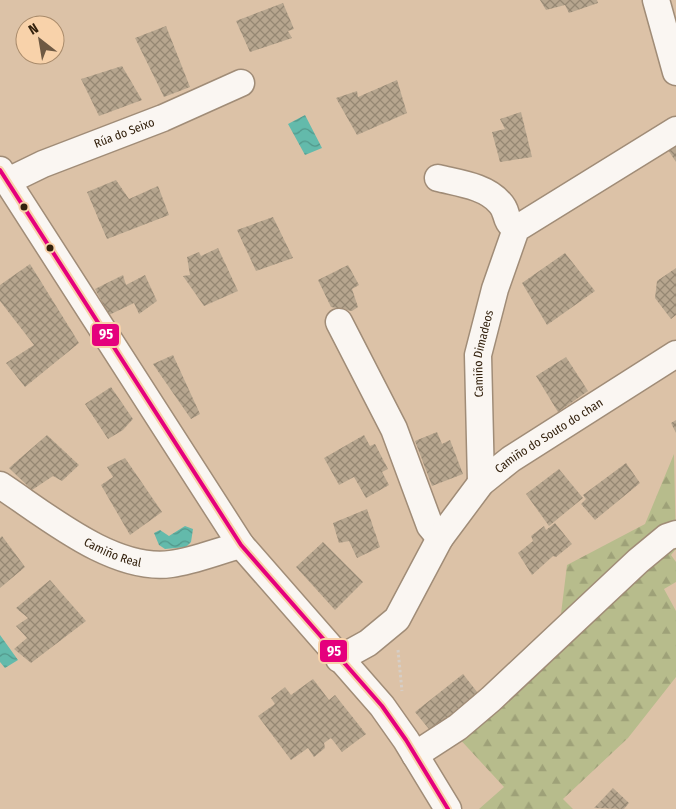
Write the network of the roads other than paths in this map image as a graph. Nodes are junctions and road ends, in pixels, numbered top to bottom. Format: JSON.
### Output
{"nodes":[{"id":1,"x":656,"y":0,"type":"edge"},
{"id":2,"x":676,"y":72,"type":"edge"},
{"id":3,"x":241,"y":83,"type":"dead end"},
{"id":4,"x":676,"y":130,"type":"edge"},
{"id":5,"x":4,"y":176,"type":"edge"},
{"id":6,"x":438,"y":178,"type":"dead end"},
{"id":7,"x":516,"y":230,"type":"junction"},
{"id":8,"x":339,"y":322,"type":"dead end"},
{"id":9,"x":676,"y":354,"type":"edge"},
{"id":10,"x":481,"y":483,"type":"junction"},
{"id":11,"x":0,"y":485,"type":"edge"},
{"id":12,"x":676,"y":534,"type":"edge"},
{"id":13,"x":440,"y":538,"type":"junction"},
{"id":14,"x":241,"y":545,"type":"junction"},
{"id":15,"x":338,"y":659,"type":"junction"},
{"id":16,"x":415,"y":755,"type":"junction"},
{"id":17,"x":448,"y":809,"type":"edge"}],
"edges":[{"from":1,"to":2,"type":"street"},
{"from":3,"to":5,"type":"street","name":"Rúa do Seixo"},
{"from":4,"to":7,"type":"street"},
{"from":5,"to":14,"type":"street","name":"Rúa do Seixo"},
{"from":6,"to":7,"type":"street"},
{"from":7,"to":10,"type":"street","name":"Camiño Dimadeos"},
{"from":8,"to":13,"type":"street"},
{"from":9,"to":10,"type":"street","name":"Camiño do Souto do chan"},
{"from":10,"to":13,"type":"street","name":"Camiño do Souto do chan"},
{"from":11,"to":14,"type":"street","name":"Camiño Real"},
{"from":12,"to":16,"type":"street"},
{"from":13,"to":15,"type":"street","name":"Camiño do Souto do chan"},
{"from":14,"to":15,"type":"street","name":"Rúa do Seixo"},
{"from":15,"to":16,"type":"street","name":"Rúa do Seixo"},
{"from":16,"to":17,"type":"street","name":"Rúa do Seixo"}]}
